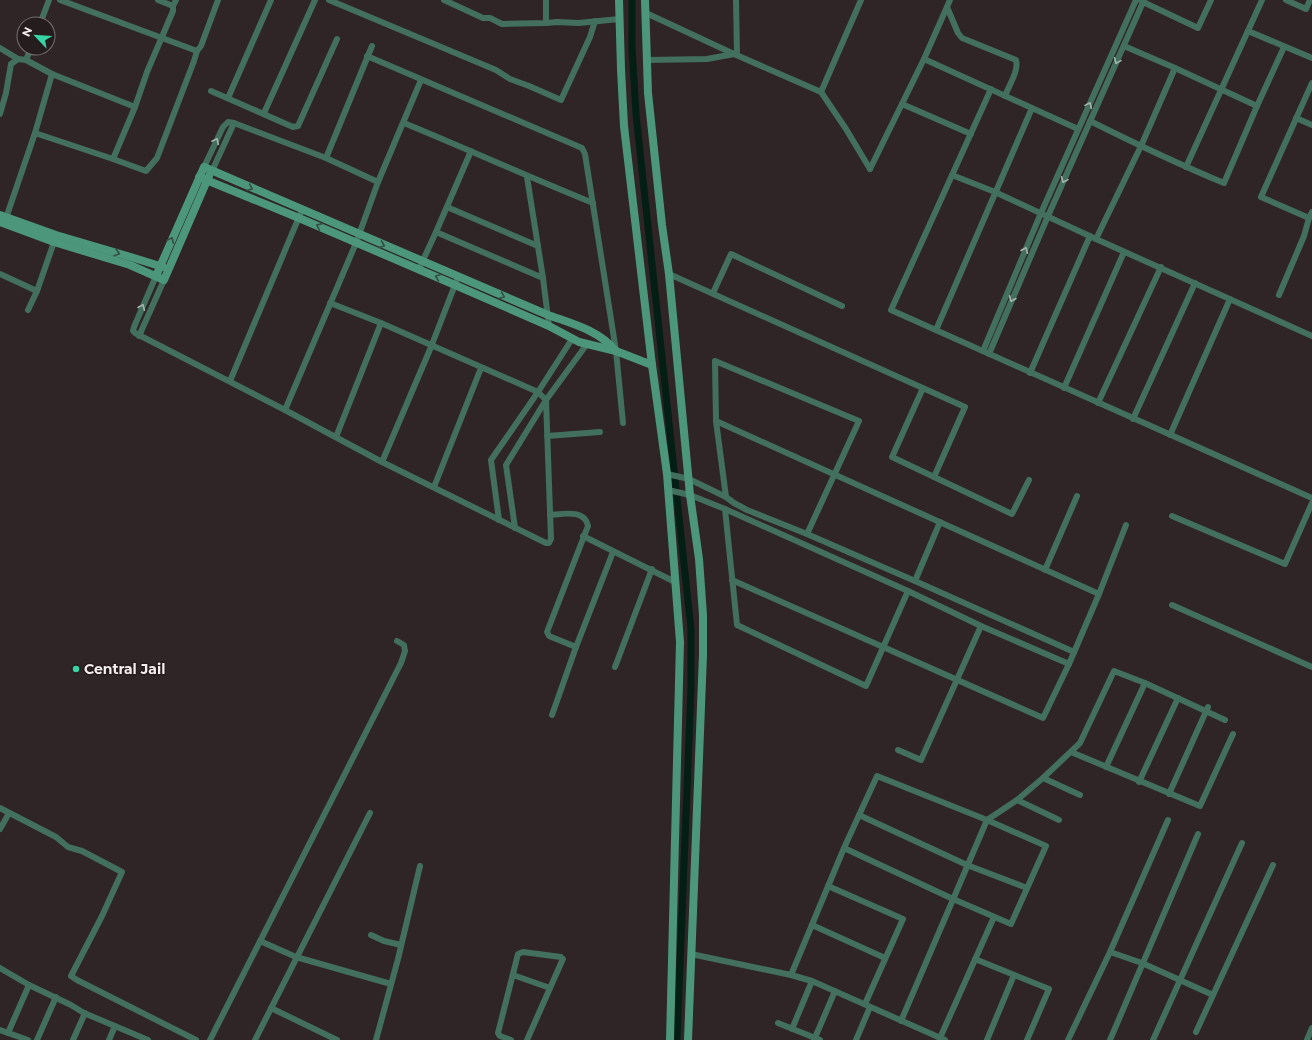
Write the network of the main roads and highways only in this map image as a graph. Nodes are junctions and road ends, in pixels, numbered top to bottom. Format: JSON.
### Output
{"nodes":[{"id":1,"x":619,"y":0,"type":"edge"},
{"id":2,"x":646,"y":0,"type":"edge"},
{"id":3,"x":212,"y":171,"type":"junction"},
{"id":4,"x":199,"y":177,"type":"junction"},
{"id":5,"x":208,"y":180,"type":"junction"},
{"id":6,"x":301,"y":214,"type":"junction"},
{"id":7,"x":2,"y":219,"type":"edge"},
{"id":8,"x":160,"y":266,"type":"junction"},
{"id":9,"x":169,"y":270,"type":"junction"},
{"id":10,"x":156,"y":276,"type":"junction"},
{"id":11,"x":456,"y":281,"type":"junction"},
{"id":12,"x":616,"y":351,"type":"junction"},
{"id":13,"x":652,"y":365,"type":"junction"},
{"id":14,"x":670,"y":1040,"type":"edge"},
{"id":15,"x":688,"y":1040,"type":"edge"}],
"edges":[{"from":1,"to":13,"type":"main road"},
{"from":2,"to":15,"type":"main road"},
{"from":3,"to":4,"type":"main road"},
{"from":3,"to":5,"type":"main road"},
{"from":3,"to":6,"type":"main road","one_way":true},
{"from":4,"to":5,"type":"main road"},
{"from":8,"to":4,"type":"main road","one_way":true},
{"from":5,"to":6,"type":"main road"},
{"from":5,"to":9,"type":"main road"},
{"from":6,"to":11,"type":"main road"},
{"from":7,"to":8,"type":"main road","one_way":true},
{"from":7,"to":10,"type":"main road"},
{"from":8,"to":9,"type":"main road"},
{"from":8,"to":10,"type":"main road"},
{"from":9,"to":10,"type":"main road"},
{"from":11,"to":12,"type":"main road"},
{"from":11,"to":12,"type":"main road","one_way":true},
{"from":12,"to":13,"type":"main road"},
{"from":13,"to":14,"type":"main road"}]}
